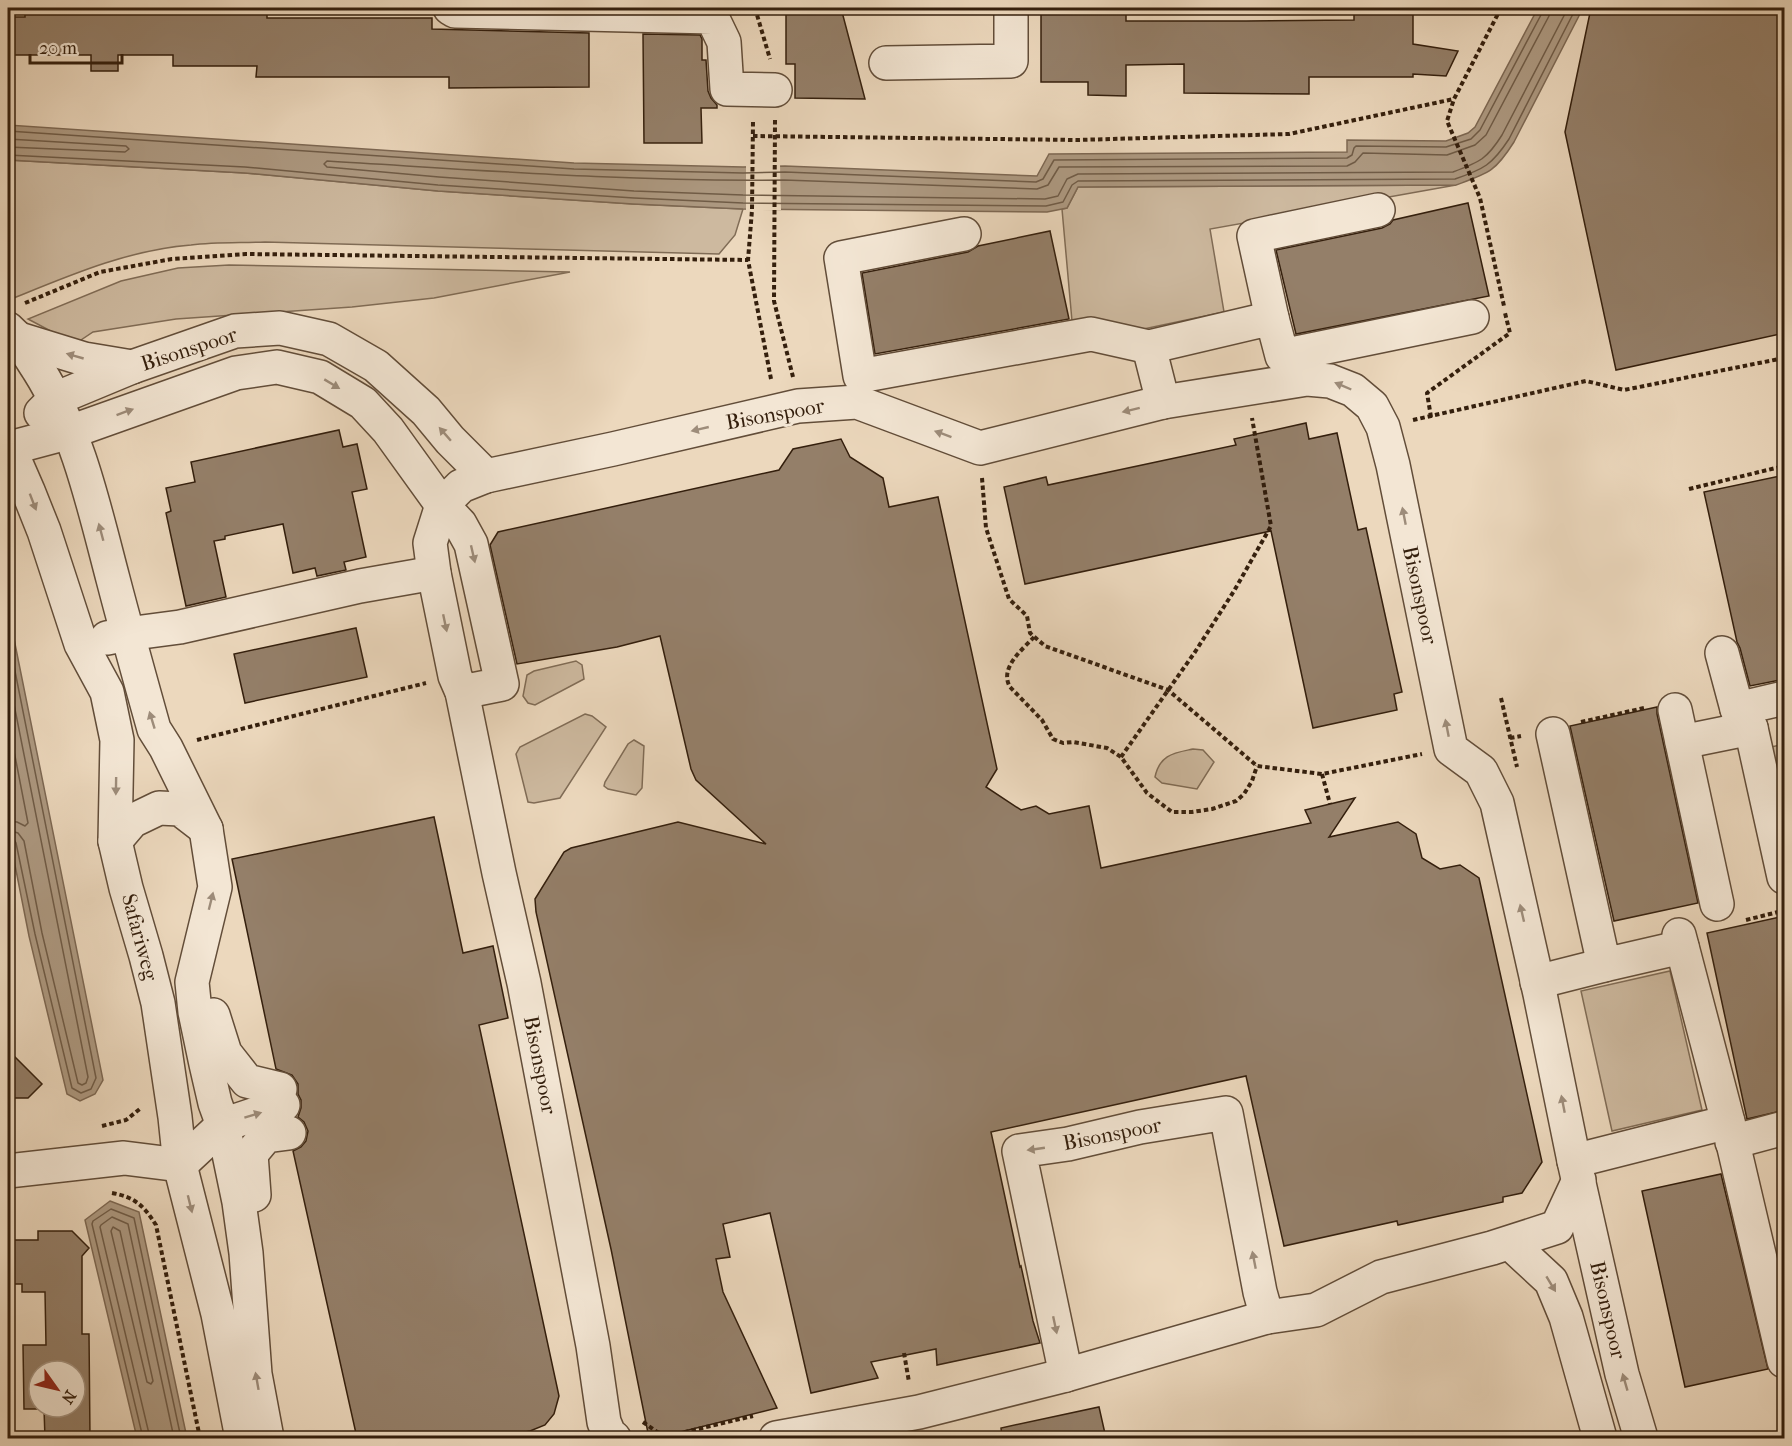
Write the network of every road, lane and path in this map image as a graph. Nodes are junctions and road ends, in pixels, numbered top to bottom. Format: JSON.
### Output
{"nodes":[{"id":1,"x":450,"y":8,"type":"edge"},
{"id":2,"x":1011,"y":8,"type":"edge"},
{"id":3,"x":1501,"y":8,"type":"edge"},
{"id":4,"x":886,"y":63,"type":"dead end"},
{"id":5,"x":775,"y":90,"type":"dead end"},
{"id":6,"x":1454,"y":99,"type":"junction"},
{"id":7,"x":775,"y":164,"type":"dead end"},
{"id":8,"x":1472,"y":181,"type":"dead end"},
{"id":9,"x":1378,"y":210,"type":"dead end"},
{"id":10,"x":964,"y":234,"type":"dead end"},
{"id":11,"x":748,"y":260,"type":"junction"},
{"id":12,"x":1472,"y":317,"type":"dead end"},
{"id":13,"x":1272,"y":318,"type":"junction"},
{"id":14,"x":15,"y":325,"type":"edge"},
{"id":15,"x":1149,"y":347,"type":"junction"},
{"id":16,"x":1785,"y":358,"type":"edge"},
{"id":17,"x":132,"y":367,"type":"junction"},
{"id":18,"x":1247,"y":387,"type":"junction"},
{"id":19,"x":55,"y":399,"type":"junction"},
{"id":20,"x":1163,"y":402,"type":"junction"},
{"id":21,"x":788,"y":408,"type":"junction"},
{"id":22,"x":1431,"y":417,"type":"dead end"},
{"id":23,"x":70,"y":432,"type":"junction"},
{"id":24,"x":8,"y":447,"type":"edge"},
{"id":25,"x":980,"y":448,"type":"junction"},
{"id":26,"x":1785,"y":466,"type":"edge"},
{"id":27,"x":486,"y":476,"type":"junction"},
{"id":28,"x":1689,"y":489,"type":"dead end"},
{"id":29,"x":442,"y":505,"type":"junction"},
{"id":30,"x":434,"y":573,"type":"junction"},
{"id":31,"x":127,"y":633,"type":"junction"},
{"id":32,"x":1034,"y":637,"type":"junction"},
{"id":33,"x":81,"y":644,"type":"junction"},
{"id":34,"x":1722,"y":653,"type":"dead end"},
{"id":35,"x":459,"y":684,"type":"junction"},
{"id":36,"x":1168,"y":690,"type":"junction"},
{"id":37,"x":1502,"y":698,"type":"dead end"},
{"id":38,"x":1785,"y":698,"type":"edge"},
{"id":39,"x":1675,"y":710,"type":"joint"},
{"id":40,"x":1744,"y":718,"type":"junction"},
{"id":41,"x":1553,"y":730,"type":"junction"},
{"id":42,"x":1510,"y":738,"type":"junction"},
{"id":43,"x":1682,"y":742,"type":"junction"},
{"id":44,"x":166,"y":748,"type":"junction"},
{"id":45,"x":1451,"y":749,"type":"junction"},
{"id":46,"x":1121,"y":757,"type":"junction"},
{"id":47,"x":1257,"y":766,"type":"junction"},
{"id":48,"x":1518,"y":773,"type":"dead end"},
{"id":49,"x":1322,"y":774,"type":"junction"},
{"id":50,"x":1330,"y":804,"type":"dead end"},
{"id":51,"x":206,"y":829,"type":"junction"},
{"id":52,"x":115,"y":841,"type":"junction"},
{"id":53,"x":1784,"y":877,"type":"edge"},
{"id":54,"x":1718,"y":904,"type":"dead end"},
{"id":55,"x":200,"y":947,"type":"junction"},
{"id":56,"x":146,"y":956,"type":"junction"},
{"id":57,"x":1604,"y":965,"type":"junction"},
{"id":58,"x":1537,"y":982,"type":"junction"},
{"id":59,"x":146,"y":1100,"type":"dead end"},
{"id":60,"x":284,"y":1109,"type":"junction"},
{"id":61,"x":175,"y":1117,"type":"junction"},
{"id":62,"x":223,"y":1125,"type":"junction"},
{"id":63,"x":93,"y":1128,"type":"dead end"},
{"id":64,"x":1785,"y":1128,"type":"edge"},
{"id":65,"x":1730,"y":1132,"type":"junction"},
{"id":66,"x":124,"y":1158,"type":"junction"},
{"id":67,"x":180,"y":1164,"type":"junction"},
{"id":68,"x":8,"y":1171,"type":"edge"},
{"id":69,"x":1576,"y":1171,"type":"junction"},
{"id":70,"x":109,"y":1192,"type":"dead end"},
{"id":71,"x":1510,"y":1243,"type":"junction"},
{"id":72,"x":246,"y":1253,"type":"junction"},
{"id":73,"x":1267,"y":1317,"type":"junction"},
{"id":74,"x":1785,"y":1362,"type":"edge"},
{"id":75,"x":1066,"y":1375,"type":"junction"},
{"id":76,"x":640,"y":1419,"type":"dead end"},
{"id":77,"x":768,"y":1427,"type":"edge"},
{"id":78,"x":611,"y":1436,"type":"edge"},
{"id":79,"x":200,"y":1438,"type":"edge"},
{"id":80,"x":242,"y":1438,"type":"edge"},
{"id":81,"x":267,"y":1438,"type":"edge"},
{"id":82,"x":1600,"y":1438,"type":"edge"},
{"id":83,"x":1641,"y":1438,"type":"edge"}],
"edges":[{"from":1,"to":5,"type":"street"},
{"from":2,"to":4,"type":"street"},
{"from":3,"to":6,"type":"path"},
{"from":6,"to":8,"type":"path"},
{"from":6,"to":11,"type":"path"},
{"from":7,"to":21,"type":"path"},
{"from":9,"to":13,"type":"street"},
{"from":10,"to":15,"type":"street"},
{"from":11,"to":14,"type":"path"},
{"from":11,"to":21,"type":"path"},
{"from":12,"to":13,"type":"street"},
{"from":13,"to":15,"type":"street"},
{"from":17,"to":14,"type":"street","one_way":true},
{"from":14,"to":19,"type":"street","name":"Safariweg"},
{"from":15,"to":20,"type":"street"},
{"from":16,"to":22,"type":"path"},
{"from":17,"to":19,"type":"street","name":"Bisonspoor"},
{"from":27,"to":17,"type":"street","name":"Bisonspoor","one_way":true},
{"from":18,"to":20,"type":"street","name":"Bisonspoor"},
{"from":18,"to":36,"type":"path"},
{"from":45,"to":18,"type":"street","name":"Bisonspoor","one_way":true},
{"from":19,"to":23,"type":"street","name":"Safariweg"},
{"from":19,"to":24,"type":"street","name":"Bisonspoor"},
{"from":20,"to":25,"type":"street","name":"Bisonspoor","one_way":true},
{"from":25,"to":21,"type":"street","name":"Bisonspoor","one_way":true},
{"from":21,"to":27,"type":"street","name":"Bisonspoor","one_way":true},
{"from":23,"to":24,"type":"street"},
{"from":23,"to":29,"type":"street","name":"Bisonspoor","one_way":true},
{"from":31,"to":23,"type":"street","name":"Safariweg","one_way":true},
{"from":24,"to":33,"type":"street","name":"Safariweg","one_way":true},
{"from":25,"to":32,"type":"path"},
{"from":26,"to":28,"type":"path"},
{"from":27,"to":29,"type":"street","name":"Bisonspoor"},
{"from":29,"to":30,"type":"street","name":"Bisonspoor"},
{"from":29,"to":35,"type":"street","one_way":true},
{"from":30,"to":31,"type":"street"},
{"from":30,"to":35,"type":"street","name":"Bisonspoor","one_way":true},
{"from":31,"to":33,"type":"street"},
{"from":44,"to":31,"type":"street","name":"Safariweg","one_way":true},
{"from":32,"to":36,"type":"path"},
{"from":32,"to":46,"type":"path"},
{"from":33,"to":52,"type":"street","name":"Safariweg","one_way":true},
{"from":34,"to":40,"type":"street"},
{"from":35,"to":44,"type":"path"},
{"from":35,"to":78,"type":"street","name":"Bisonspoor"},
{"from":36,"to":46,"type":"path"},
{"from":36,"to":47,"type":"path"},
{"from":37,"to":42,"type":"path"},
{"from":38,"to":40,"type":"street"},
{"from":39,"to":41,"type":"path"},
{"from":39,"to":43,"type":"street"},
{"from":40,"to":43,"type":"street"},
{"from":40,"to":53,"type":"street"},
{"from":41,"to":42,"type":"path"},
{"from":41,"to":57,"type":"street"},
{"from":42,"to":48,"type":"path"},
{"from":43,"to":54,"type":"street"},
{"from":44,"to":51,"type":"street","name":"Safariweg"},
{"from":45,"to":49,"type":"path"},
{"from":58,"to":45,"type":"street","name":"Bisonspoor","one_way":true},
{"from":46,"to":47,"type":"path"},
{"from":47,"to":49,"type":"path"},
{"from":49,"to":50,"type":"path"},
{"from":51,"to":52,"type":"street"},
{"from":55,"to":51,"type":"street","name":"Safariweg","one_way":true},
{"from":52,"to":56,"type":"street","name":"Safariweg"},
{"from":55,"to":60,"type":"street","name":"Safariweg"},
{"from":55,"to":62,"type":"street","name":"Safariweg"},
{"from":56,"to":61,"type":"street","name":"Safariweg"},
{"from":56,"to":62,"type":"street"},
{"from":57,"to":58,"type":"street"},
{"from":57,"to":65,"type":"street"},
{"from":69,"to":58,"type":"street","name":"Bisonspoor","one_way":true},
{"from":59,"to":63,"type":"path"},
{"from":62,"to":60,"type":"street","one_way":true},
{"from":60,"to":72,"type":"street"},
{"from":61,"to":66,"type":"street"},
{"from":61,"to":67,"type":"street","name":"Safariweg"},
{"from":62,"to":67,"type":"street"},
{"from":62,"to":72,"type":"street","name":"Safariweg"},
{"from":64,"to":65,"type":"street"},
{"from":65,"to":69,"type":"street"},
{"from":65,"to":74,"type":"street"},
{"from":66,"to":67,"type":"street"},
{"from":66,"to":68,"type":"street"},
{"from":67,"to":80,"type":"street","name":"Safariweg","one_way":true},
{"from":69,"to":71,"type":"street"},
{"from":83,"to":69,"type":"street","name":"Bisonspoor","one_way":true},
{"from":70,"to":79,"type":"path"},
{"from":71,"to":73,"type":"street"},
{"from":71,"to":82,"type":"street","name":"Bisonspoor","one_way":true},
{"from":81,"to":72,"type":"street","name":"Safariweg","one_way":true},
{"from":73,"to":75,"type":"street"},
{"from":73,"to":75,"type":"street","name":"Bisonspoor","one_way":true},
{"from":75,"to":77,"type":"street"},
{"from":76,"to":77,"type":"path"}]}
